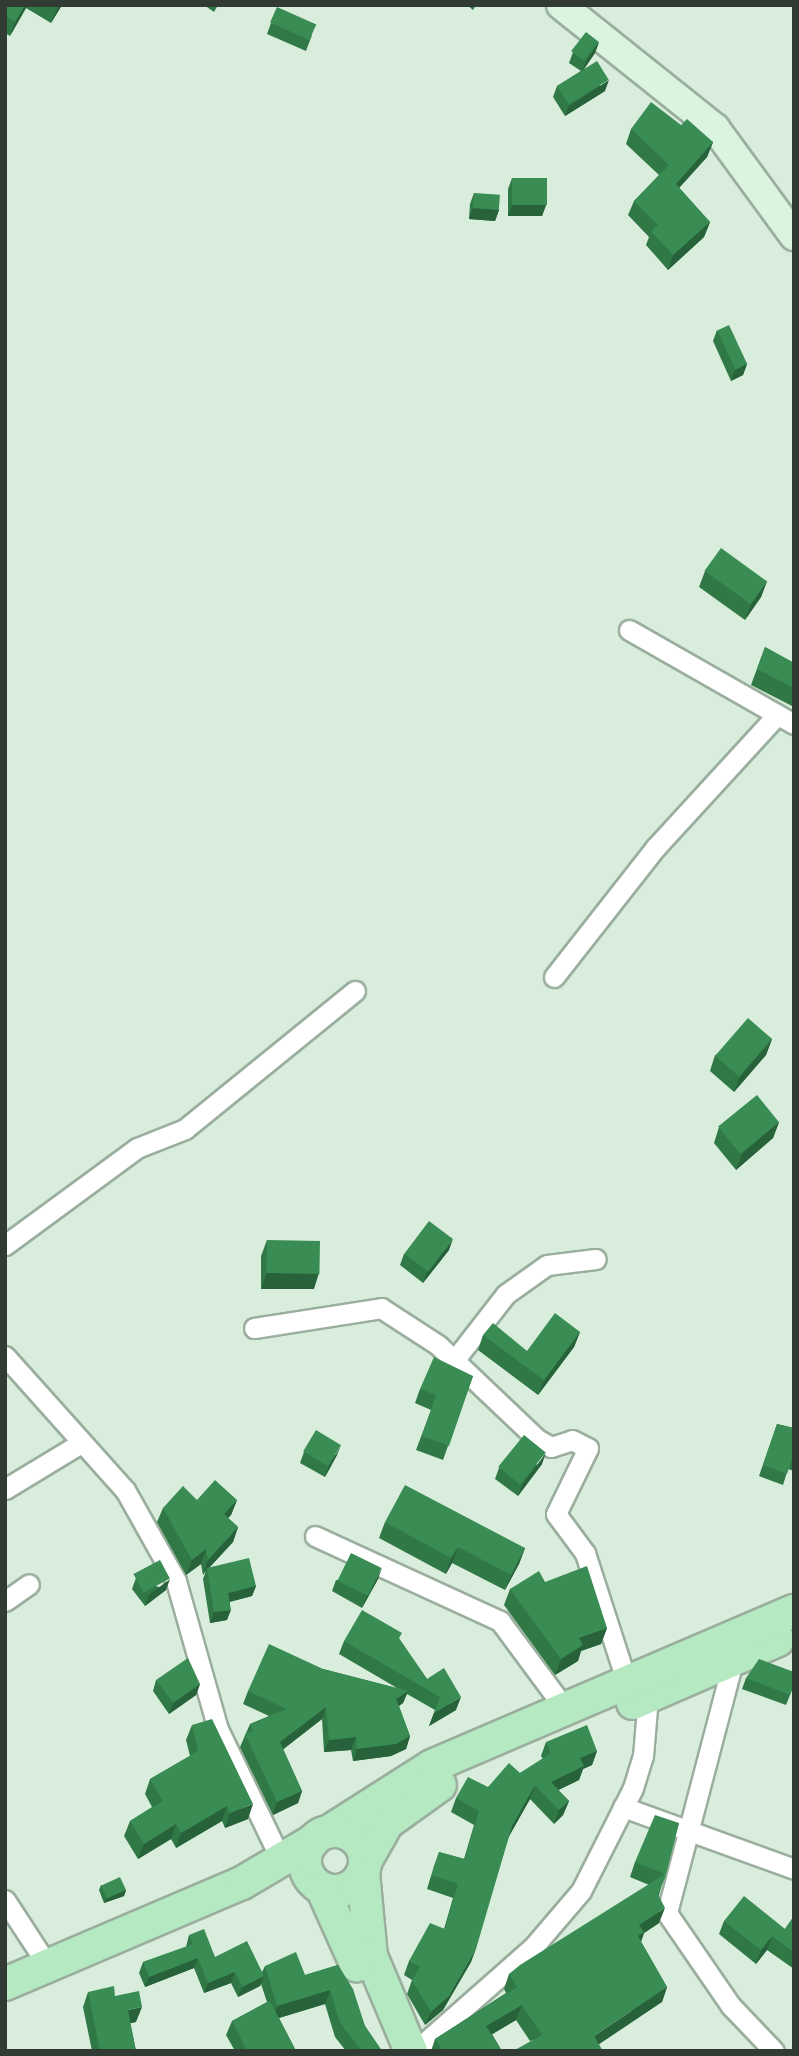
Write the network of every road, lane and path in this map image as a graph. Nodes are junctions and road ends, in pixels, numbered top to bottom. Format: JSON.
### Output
{"nodes":[{"id":1,"x":561,"y":5,"type":"edge"},
{"id":2,"x":794,"y":236,"type":"edge"},
{"id":3,"x":629,"y":630,"type":"dead end"},
{"id":4,"x":785,"y":720,"type":"edge"},
{"id":5,"x":554,"y":977,"type":"dead end"},
{"id":6,"x":355,"y":991,"type":"dead end"},
{"id":7,"x":5,"y":1245,"type":"edge"},
{"id":8,"x":596,"y":1259,"type":"dead end"},
{"id":9,"x":254,"y":1328,"type":"dead end"},
{"id":10,"x":5,"y":1356,"type":"edge"},
{"id":11,"x":453,"y":1362,"type":"junction"},
{"id":12,"x":81,"y":1443,"type":"junction"},
{"id":13,"x":5,"y":1489,"type":"edge"},
{"id":14,"x":315,"y":1536,"type":"dead end"},
{"id":15,"x":29,"y":1584,"type":"dead end"},
{"id":16,"x":5,"y":1601,"type":"edge"},
{"id":17,"x":794,"y":1611,"type":"edge"},
{"id":18,"x":794,"y":1633,"type":"edge"},
{"id":19,"x":733,"y":1661,"type":"junction"},
{"id":20,"x":637,"y":1690,"type":"junction"},
{"id":21,"x":565,"y":1709,"type":"junction"},
{"id":22,"x":623,"y":1807,"type":"junction"},
{"id":23,"x":691,"y":1830,"type":"junction"},
{"id":24,"x":322,"y":1836,"type":"junction"},
{"id":25,"x":281,"y":1860,"type":"junction"},
{"id":26,"x":364,"y":1867,"type":"junction"},
{"id":27,"x":794,"y":1869,"type":"edge"},
{"id":28,"x":242,"y":1883,"type":"junction"},
{"id":29,"x":319,"y":1886,"type":"junction"},
{"id":30,"x":5,"y":1900,"type":"edge"},
{"id":31,"x":48,"y":1966,"type":"junction"},
{"id":32,"x":5,"y":1984,"type":"edge"},
{"id":33,"x":394,"y":2051,"type":"edge"},
{"id":34,"x":413,"y":2051,"type":"edge"},
{"id":35,"x":774,"y":2051,"type":"edge"}],
"edges":[{"from":1,"to":2,"type":"street"},
{"from":3,"to":4,"type":"street"},
{"from":4,"to":5,"type":"street"},
{"from":6,"to":7,"type":"street"},
{"from":8,"to":11,"type":"street"},
{"from":9,"to":11,"type":"street"},
{"from":10,"to":12,"type":"street"},
{"from":11,"to":20,"type":"street"},
{"from":12,"to":13,"type":"street"},
{"from":12,"to":25,"type":"street"},
{"from":14,"to":21,"type":"street"},
{"from":15,"to":16,"type":"street"},
{"from":17,"to":20,"type":"main road"},
{"from":18,"to":19,"type":"main road"},
{"from":19,"to":20,"type":"main road"},
{"from":19,"to":23,"type":"street"},
{"from":20,"to":21,"type":"main road"},
{"from":20,"to":22,"type":"street"},
{"from":20,"to":26,"type":"main road"},
{"from":21,"to":24,"type":"main road"},
{"from":22,"to":23,"type":"street"},
{"from":22,"to":34,"type":"street"},
{"from":23,"to":27,"type":"street"},
{"from":23,"to":35,"type":"street"},
{"from":24,"to":25,"type":"main road"},
{"from":24,"to":26,"type":"main road"},
{"from":24,"to":29,"type":"main road"},
{"from":25,"to":28,"type":"main road"},
{"from":26,"to":29,"type":"main road"},
{"from":26,"to":34,"type":"main road"},
{"from":28,"to":29,"type":"main road"},
{"from":28,"to":31,"type":"main road"},
{"from":29,"to":33,"type":"main road"},
{"from":30,"to":31,"type":"street"},
{"from":31,"to":32,"type":"main road"}]}
